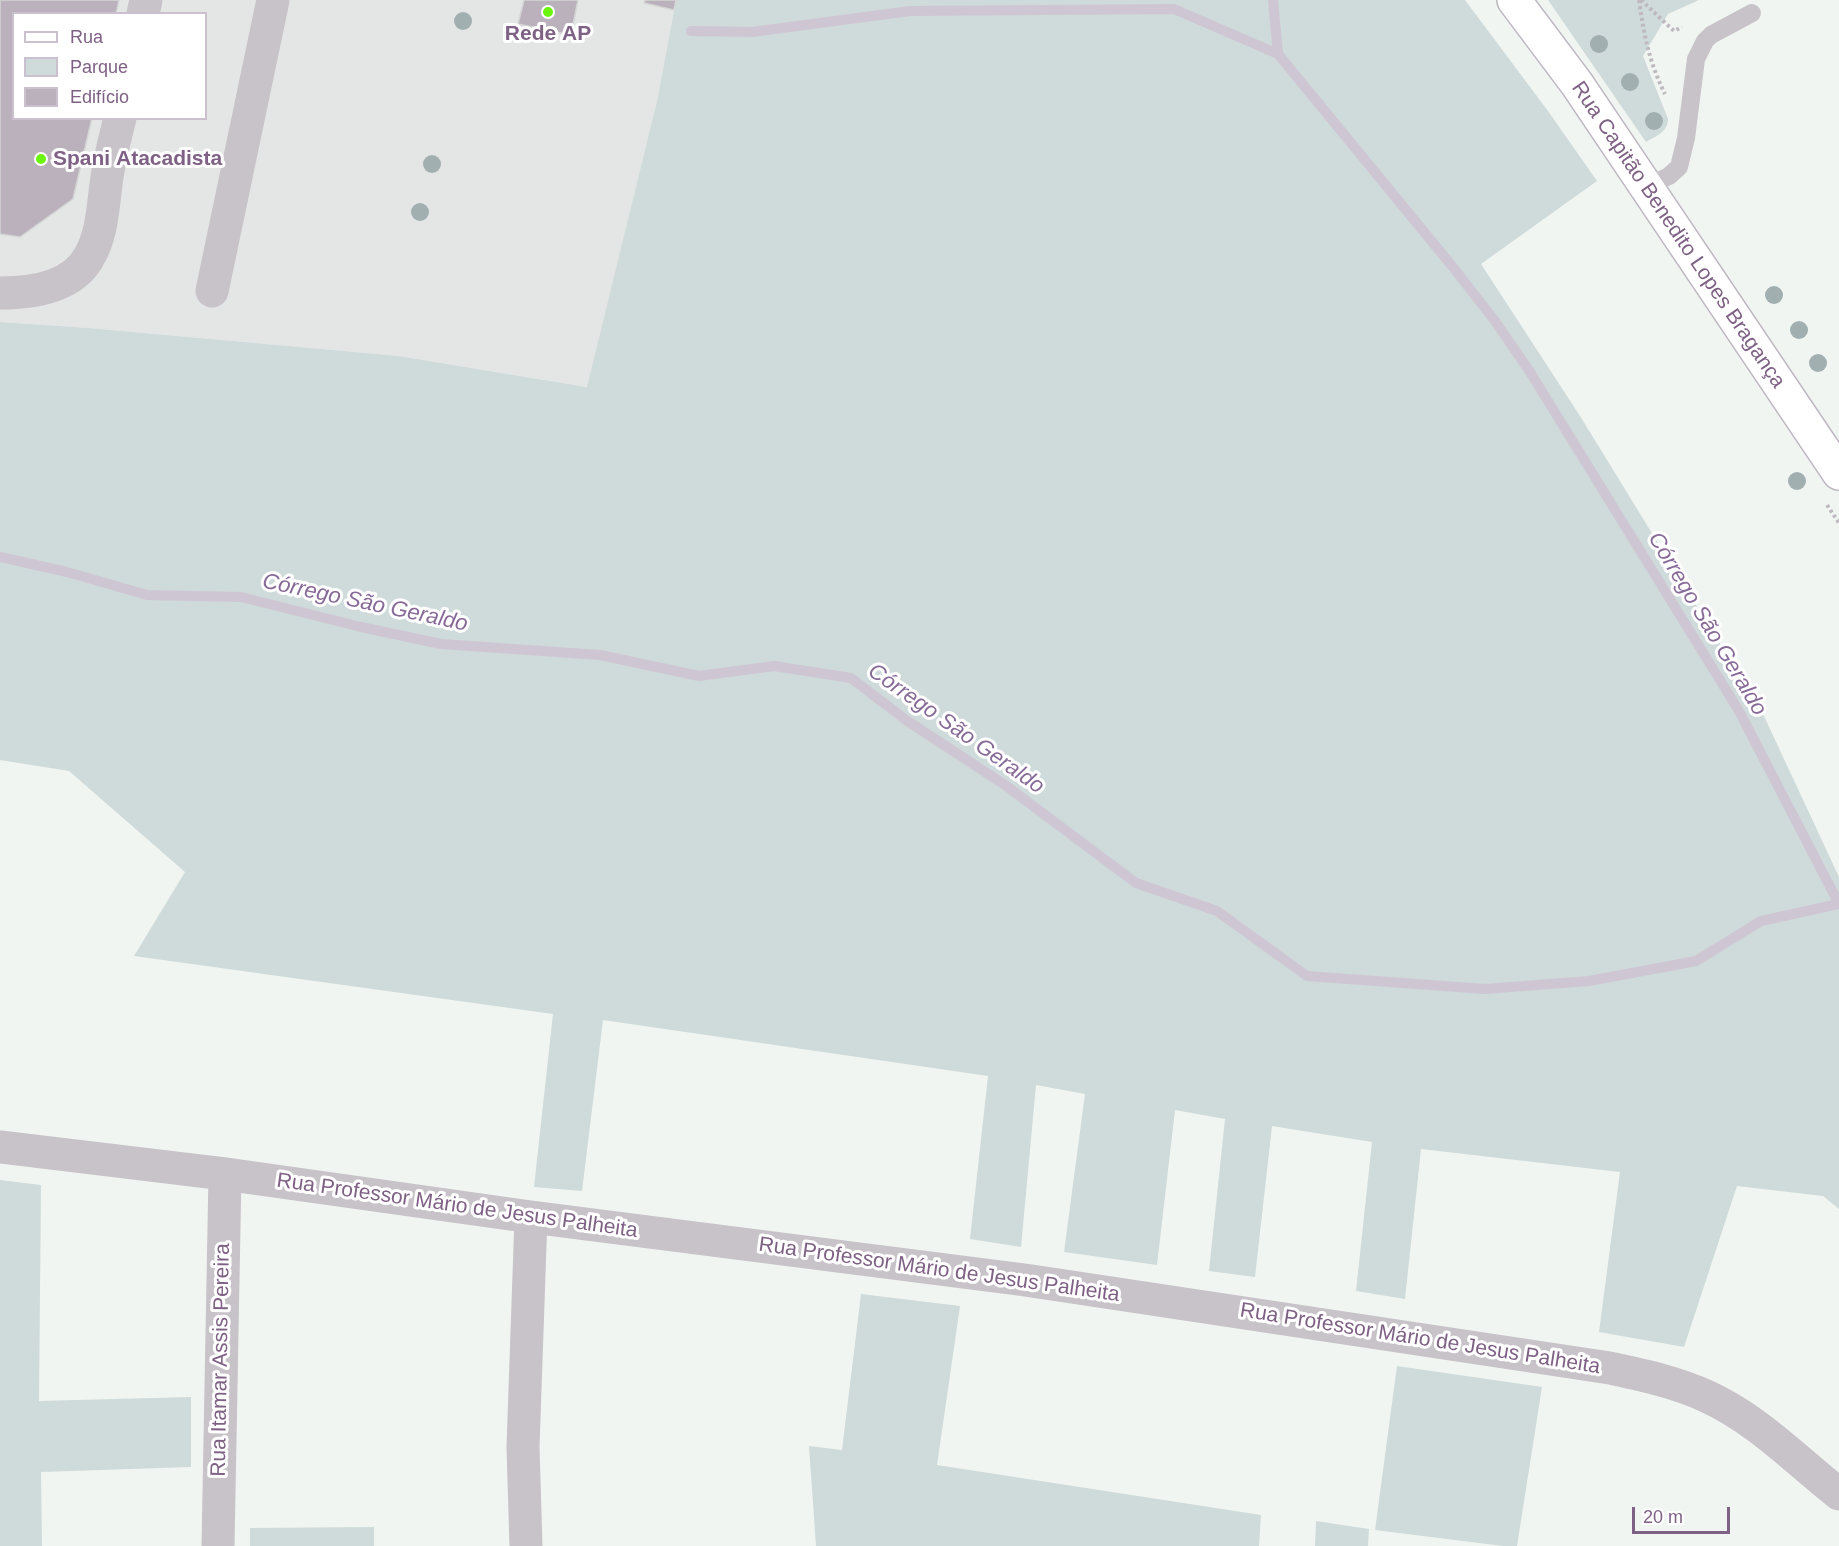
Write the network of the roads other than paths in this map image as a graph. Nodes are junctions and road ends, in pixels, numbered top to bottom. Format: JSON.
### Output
{"nodes":[{"id":1,"x":273,"y":0,"type":"edge"},
{"id":2,"x":1514,"y":0,"type":"edge"},
{"id":3,"x":1752,"y":13,"type":"dead end"},
{"id":4,"x":120,"y":120,"type":"edge"},
{"id":5,"x":1646,"y":187,"type":"junction"},
{"id":6,"x":212,"y":291,"type":"dead end"},
{"id":7,"x":0,"y":294,"type":"edge"},
{"id":8,"x":1839,"y":473,"type":"edge"},
{"id":9,"x":1,"y":1148,"type":"edge"},
{"id":10,"x":225,"y":1174,"type":"junction"},
{"id":11,"x":531,"y":1217,"type":"junction"},
{"id":12,"x":1839,"y":1494,"type":"edge"},
{"id":13,"x":218,"y":1546,"type":"edge"},
{"id":14,"x":526,"y":1546,"type":"edge"}],
"edges":[{"from":1,"to":6,"type":"street"},
{"from":2,"to":5,"type":"main road","name":"Rua Capitão Benedito Lopes Bragança"},
{"from":3,"to":5,"type":"lane"},
{"from":4,"to":7,"type":"street"},
{"from":5,"to":8,"type":"main road","name":"Rua Capitão Benedito Lopes Bragança"},
{"from":9,"to":10,"type":"street","name":"Rua Professor Mário de Jesus Palheita"},
{"from":10,"to":11,"type":"street","name":"Rua Professor Mário de Jesus Palheita"},
{"from":10,"to":13,"type":"street","name":"Rua Itamar Assis Pereira"},
{"from":11,"to":12,"type":"street","name":"Rua Professor Mário de Jesus Palheita"},
{"from":11,"to":14,"type":"street"}]}
